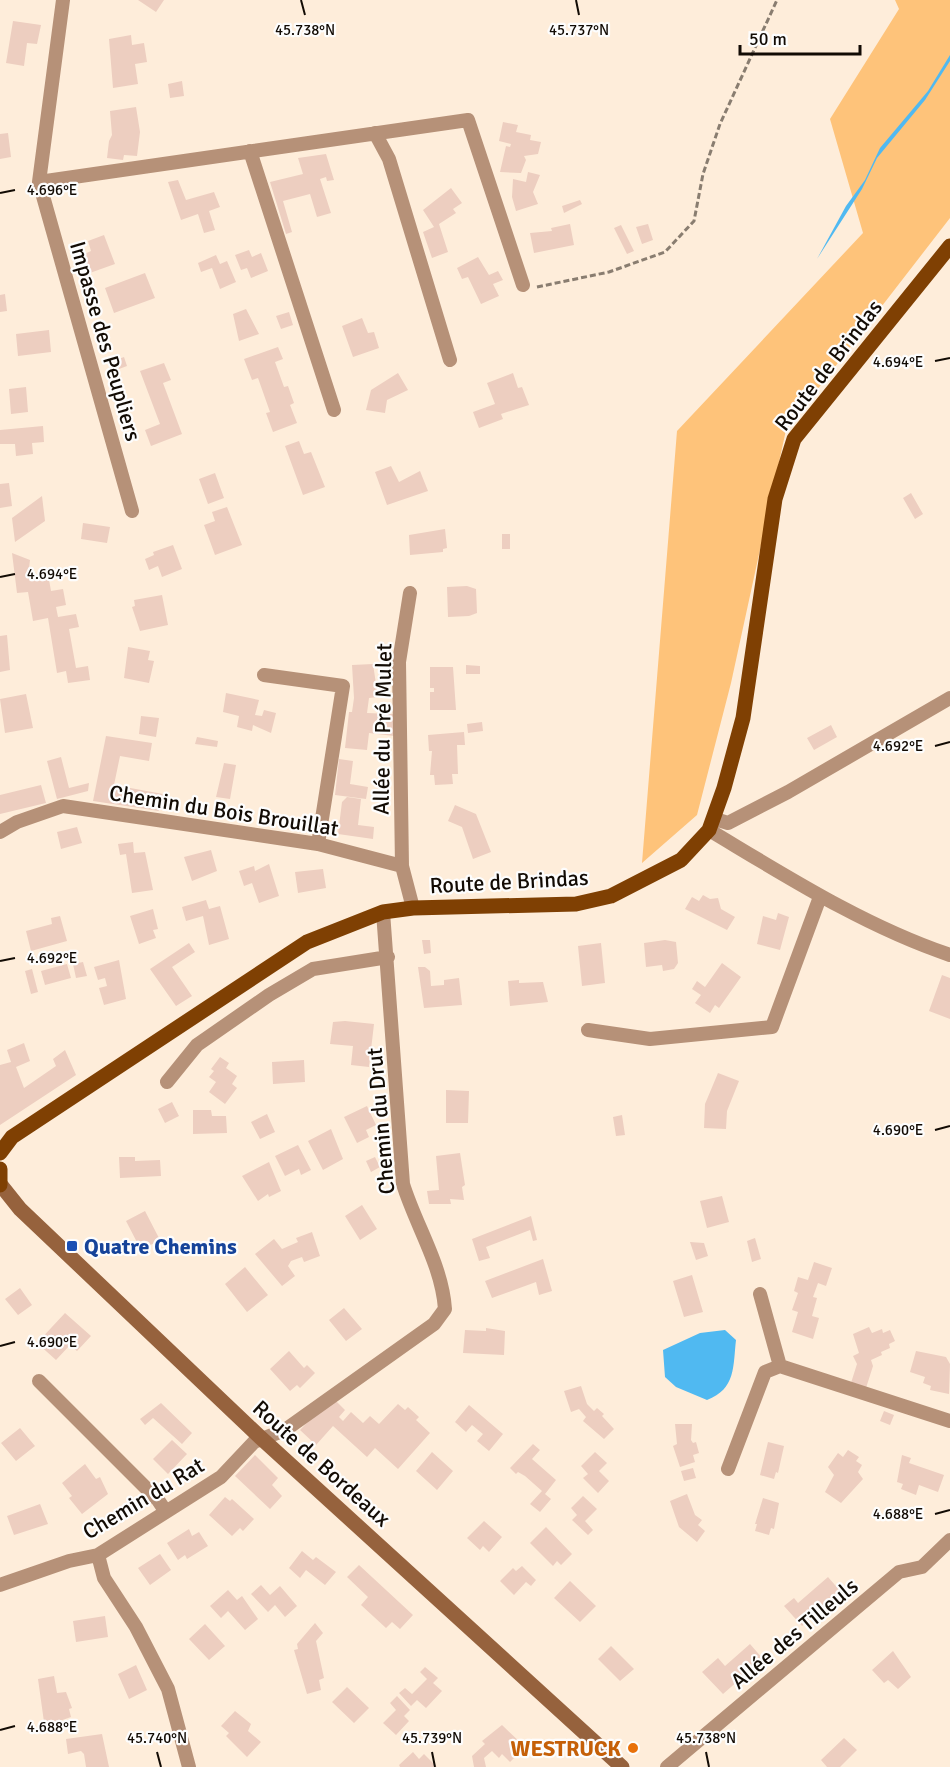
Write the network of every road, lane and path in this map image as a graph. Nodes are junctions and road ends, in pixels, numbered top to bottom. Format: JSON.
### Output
{"nodes":[{"id":1,"x":63,"y":0,"type":"edge"},
{"id":2,"x":777,"y":0,"type":"edge"},
{"id":3,"x":375,"y":133,"type":"junction"},
{"id":4,"x":250,"y":151,"type":"junction"},
{"id":5,"x":39,"y":182,"type":"junction"},
{"id":6,"x":950,"y":246,"type":"edge"},
{"id":7,"x":524,"y":285,"type":"joint"},
{"id":8,"x":450,"y":360,"type":"dead end"},
{"id":9,"x":334,"y":410,"type":"dead end"},
{"id":10,"x":132,"y":511,"type":"dead end"},
{"id":11,"x":410,"y":592,"type":"dead end"},
{"id":12,"x":264,"y":675,"type":"dead end"},
{"id":13,"x":950,"y":698,"type":"edge"},
{"id":14,"x":712,"y":825,"type":"junction"},
{"id":15,"x":0,"y":832,"type":"edge"},
{"id":16,"x":318,"y":844,"type":"junction"},
{"id":17,"x":402,"y":866,"type":"junction"},
{"id":18,"x":820,"y":897,"type":"junction"},
{"id":19,"x":413,"y":908,"type":"junction"},
{"id":20,"x":384,"y":912,"type":"junction"},
{"id":21,"x":950,"y":955,"type":"edge"},
{"id":22,"x":388,"y":957,"type":"junction"},
{"id":23,"x":588,"y":1030,"type":"dead end"},
{"id":24,"x":167,"y":1082,"type":"dead end"},
{"id":25,"x":0,"y":1153,"type":"edge"},
{"id":26,"x":0,"y":1169,"type":"edge"},
{"id":27,"x":0,"y":1184,"type":"edge"},
{"id":28,"x":760,"y":1294,"type":"dead end"},
{"id":29,"x":780,"y":1366,"type":"junction"},
{"id":30,"x":39,"y":1381,"type":"dead end"},
{"id":31,"x":950,"y":1421,"type":"edge"},
{"id":32,"x":261,"y":1438,"type":"junction"},
{"id":33,"x":728,"y":1469,"type":"dead end"},
{"id":34,"x":166,"y":1512,"type":"junction"},
{"id":35,"x":950,"y":1540,"type":"edge"},
{"id":36,"x":98,"y":1555,"type":"junction"},
{"id":37,"x":0,"y":1585,"type":"edge"},
{"id":38,"x":189,"y":1767,"type":"edge"},
{"id":39,"x":622,"y":1767,"type":"edge"},
{"id":40,"x":667,"y":1767,"type":"edge"}],
"edges":[{"from":1,"to":5,"type":"street","name":"Impasse des Peupliers"},
{"from":2,"to":7,"type":"path"},
{"from":3,"to":4,"type":"street"},
{"from":3,"to":7,"type":"street"},
{"from":3,"to":8,"type":"street"},
{"from":4,"to":5,"type":"street"},
{"from":4,"to":9,"type":"street"},
{"from":5,"to":10,"type":"street","name":"Impasse des Peupliers"},
{"from":6,"to":14,"type":"main road","name":"Route de Brindas"},
{"from":11,"to":17,"type":"street","name":"Allée du Pré Mulet"},
{"from":12,"to":16,"type":"street"},
{"from":13,"to":14,"type":"street"},
{"from":14,"to":18,"type":"street"},
{"from":14,"to":19,"type":"main road","name":"Route de Brindas"},
{"from":15,"to":16,"type":"street","name":"Chemin du Bois Brouillat"},
{"from":16,"to":17,"type":"street","name":"Chemin du Bois Brouillat"},
{"from":17,"to":19,"type":"street"},
{"from":18,"to":21,"type":"street"},
{"from":18,"to":23,"type":"street"},
{"from":19,"to":20,"type":"main road","name":"Route de Brindas"},
{"from":20,"to":22,"type":"street","name":"Chemin du Drut"},
{"from":20,"to":25,"type":"main road","name":"Route de Brindas"},
{"from":22,"to":24,"type":"street"},
{"from":22,"to":32,"type":"street","name":"Chemin du Drut"},
{"from":26,"to":27,"type":"main road"},
{"from":27,"to":32,"type":"main road","name":"Route de Bordeaux"},
{"from":28,"to":29,"type":"street"},
{"from":29,"to":31,"type":"street"},
{"from":29,"to":33,"type":"street"},
{"from":30,"to":34,"type":"street"},
{"from":32,"to":34,"type":"street","name":"Chemin du Rat"},
{"from":32,"to":39,"type":"main road","name":"Route de Bordeaux"},
{"from":34,"to":36,"type":"street","name":"Chemin du Rat"},
{"from":35,"to":40,"type":"street","name":"Allée des Tilleuls"},
{"from":36,"to":37,"type":"street","name":"Chemin du Rat"},
{"from":36,"to":38,"type":"street"}]}
